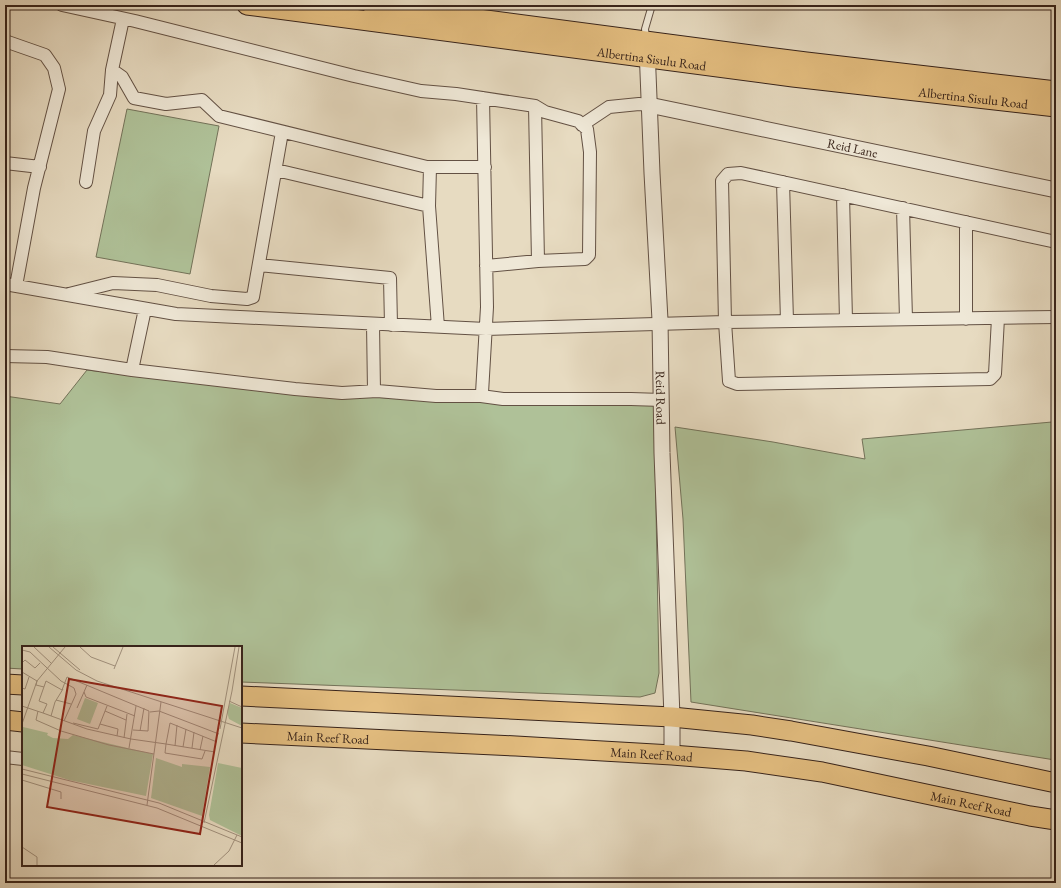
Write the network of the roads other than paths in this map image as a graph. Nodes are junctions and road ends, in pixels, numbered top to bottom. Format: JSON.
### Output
{"nodes":[{"id":1,"x":251,"y":5,"type":"edge"},
{"id":2,"x":372,"y":5,"type":"edge"},
{"id":3,"x":652,"y":5,"type":"edge"},
{"id":4,"x":67,"y":6,"type":"edge"},
{"id":5,"x":123,"y":19,"type":"junction"},
{"id":6,"x":5,"y":41,"type":"edge"},
{"id":7,"x":647,"y":50,"type":"junction"},
{"id":8,"x":112,"y":70,"type":"junction"},
{"id":9,"x":1056,"y":91,"type":"edge"},
{"id":10,"x":483,"y":98,"type":"junction"},
{"id":11,"x":535,"y":106,"type":"junction"},
{"id":12,"x":649,"y":106,"type":"junction"},
{"id":13,"x":1056,"y":107,"type":"edge"},
{"id":14,"x":582,"y":125,"type":"junction"},
{"id":15,"x":282,"y":132,"type":"junction"},
{"id":16,"x":5,"y":163,"type":"edge"},
{"id":17,"x":40,"y":167,"type":"junction"},
{"id":18,"x":430,"y":167,"type":"junction"},
{"id":19,"x":485,"y":167,"type":"junction"},
{"id":20,"x":276,"y":170,"type":"junction"},
{"id":21,"x":86,"y":182,"type":"dead end"},
{"id":22,"x":783,"y":182,"type":"junction"},
{"id":23,"x":1056,"y":190,"type":"edge"},
{"id":24,"x":843,"y":195,"type":"junction"},
{"id":25,"x":429,"y":206,"type":"junction"},
{"id":26,"x":903,"y":208,"type":"junction"},
{"id":27,"x":966,"y":222,"type":"junction"},
{"id":28,"x":1056,"y":242,"type":"edge"},
{"id":29,"x":538,"y":261,"type":"junction"},
{"id":30,"x":258,"y":265,"type":"junction"},
{"id":31,"x":486,"y":266,"type":"junction"},
{"id":32,"x":10,"y":285,"type":"edge"},
{"id":33,"x":64,"y":295,"type":"junction"},
{"id":34,"x":145,"y":309,"type":"junction"},
{"id":35,"x":1056,"y":317,"type":"edge"},
{"id":36,"x":998,"y":318,"type":"junction"},
{"id":37,"x":966,"y":319,"type":"junction"},
{"id":38,"x":846,"y":320,"type":"junction"},
{"id":39,"x":906,"y":320,"type":"junction"},
{"id":40,"x":787,"y":321,"type":"junction"},
{"id":41,"x":725,"y":322,"type":"junction"},
{"id":42,"x":373,"y":324,"type":"junction"},
{"id":43,"x":391,"y":325,"type":"junction"},
{"id":44,"x":660,"y":325,"type":"junction"},
{"id":45,"x":438,"y":327,"type":"junction"},
{"id":46,"x":486,"y":330,"type":"junction"},
{"id":47,"x":5,"y":356,"type":"edge"},
{"id":48,"x":132,"y":370,"type":"junction"},
{"id":49,"x":374,"y":391,"type":"junction"},
{"id":50,"x":482,"y":393,"type":"dead end"},
{"id":51,"x":662,"y":400,"type":"junction"},
{"id":52,"x":5,"y":684,"type":"edge"},
{"id":53,"x":22,"y":685,"type":"edge"},
{"id":54,"x":242,"y":696,"type":"edge"},
{"id":55,"x":672,"y":717,"type":"junction"},
{"id":56,"x":5,"y":720,"type":"edge"},
{"id":57,"x":22,"y":722,"type":"edge"},
{"id":58,"x":242,"y":733,"type":"edge"},
{"id":59,"x":672,"y":754,"type":"junction"},
{"id":60,"x":5,"y":757,"type":"edge"},
{"id":61,"x":22,"y":759,"type":"edge"},
{"id":62,"x":1056,"y":782,"type":"edge"},
{"id":63,"x":1056,"y":820,"type":"edge"}],
"edges":[{"from":1,"to":7,"type":"main road","name":"Albertina Sisulu Road"},
{"from":2,"to":7,"type":"main road","name":"Albertina Sisulu Road"},
{"from":3,"to":7,"type":"lane"},
{"from":4,"to":5,"type":"street"},
{"from":5,"to":8,"type":"street"},
{"from":5,"to":10,"type":"street"},
{"from":6,"to":17,"type":"street"},
{"from":7,"to":9,"type":"main road","name":"Albertina Sisulu Road"},
{"from":7,"to":12,"type":"street","name":"Reid Road"},
{"from":7,"to":13,"type":"main road","name":"Albertina Sisulu Road"},
{"from":8,"to":15,"type":"street"},
{"from":8,"to":21,"type":"street"},
{"from":10,"to":11,"type":"street"},
{"from":10,"to":19,"type":"street"},
{"from":11,"to":14,"type":"street"},
{"from":11,"to":29,"type":"street"},
{"from":12,"to":14,"type":"street"},
{"from":12,"to":23,"type":"street","name":"Reid Lane"},
{"from":12,"to":44,"type":"street","name":"Reid Road"},
{"from":14,"to":29,"type":"street"},
{"from":15,"to":18,"type":"street"},
{"from":15,"to":20,"type":"street"},
{"from":16,"to":17,"type":"street"},
{"from":17,"to":32,"type":"street"},
{"from":18,"to":19,"type":"street"},
{"from":18,"to":25,"type":"street"},
{"from":19,"to":31,"type":"street"},
{"from":20,"to":25,"type":"street"},
{"from":20,"to":30,"type":"street"},
{"from":22,"to":24,"type":"street"},
{"from":22,"to":40,"type":"street"},
{"from":22,"to":41,"type":"street"},
{"from":24,"to":26,"type":"street"},
{"from":24,"to":38,"type":"street"},
{"from":25,"to":45,"type":"street"},
{"from":26,"to":27,"type":"street"},
{"from":26,"to":39,"type":"street"},
{"from":27,"to":28,"type":"street"},
{"from":27,"to":37,"type":"street"},
{"from":29,"to":31,"type":"street"},
{"from":30,"to":33,"type":"street"},
{"from":30,"to":43,"type":"street"},
{"from":31,"to":46,"type":"street"},
{"from":32,"to":33,"type":"street"},
{"from":33,"to":34,"type":"street"},
{"from":34,"to":42,"type":"street"},
{"from":34,"to":48,"type":"street"},
{"from":35,"to":36,"type":"street"},
{"from":36,"to":37,"type":"street"},
{"from":36,"to":41,"type":"street"},
{"from":37,"to":39,"type":"street"},
{"from":38,"to":39,"type":"street"},
{"from":38,"to":40,"type":"street"},
{"from":40,"to":41,"type":"street"},
{"from":41,"to":44,"type":"street"},
{"from":42,"to":43,"type":"street"},
{"from":42,"to":49,"type":"street"},
{"from":43,"to":45,"type":"street"},
{"from":44,"to":46,"type":"street"},
{"from":44,"to":51,"type":"street","name":"Reid Road"},
{"from":45,"to":46,"type":"street"},
{"from":46,"to":50,"type":"street"},
{"from":47,"to":48,"type":"street"},
{"from":48,"to":49,"type":"street"},
{"from":49,"to":51,"type":"street"},
{"from":51,"to":55,"type":"street","name":"Reid Road"},
{"from":52,"to":53,"type":"main road"},
{"from":54,"to":55,"type":"main road"},
{"from":55,"to":59,"type":"street","name":"Reid Road"},
{"from":55,"to":62,"type":"main road"},
{"from":56,"to":57,"type":"main road"},
{"from":58,"to":59,"type":"main road","name":"Main Reef Road"},
{"from":59,"to":63,"type":"main road","name":"Main Reef Road"},
{"from":60,"to":61,"type":"street"}]}
